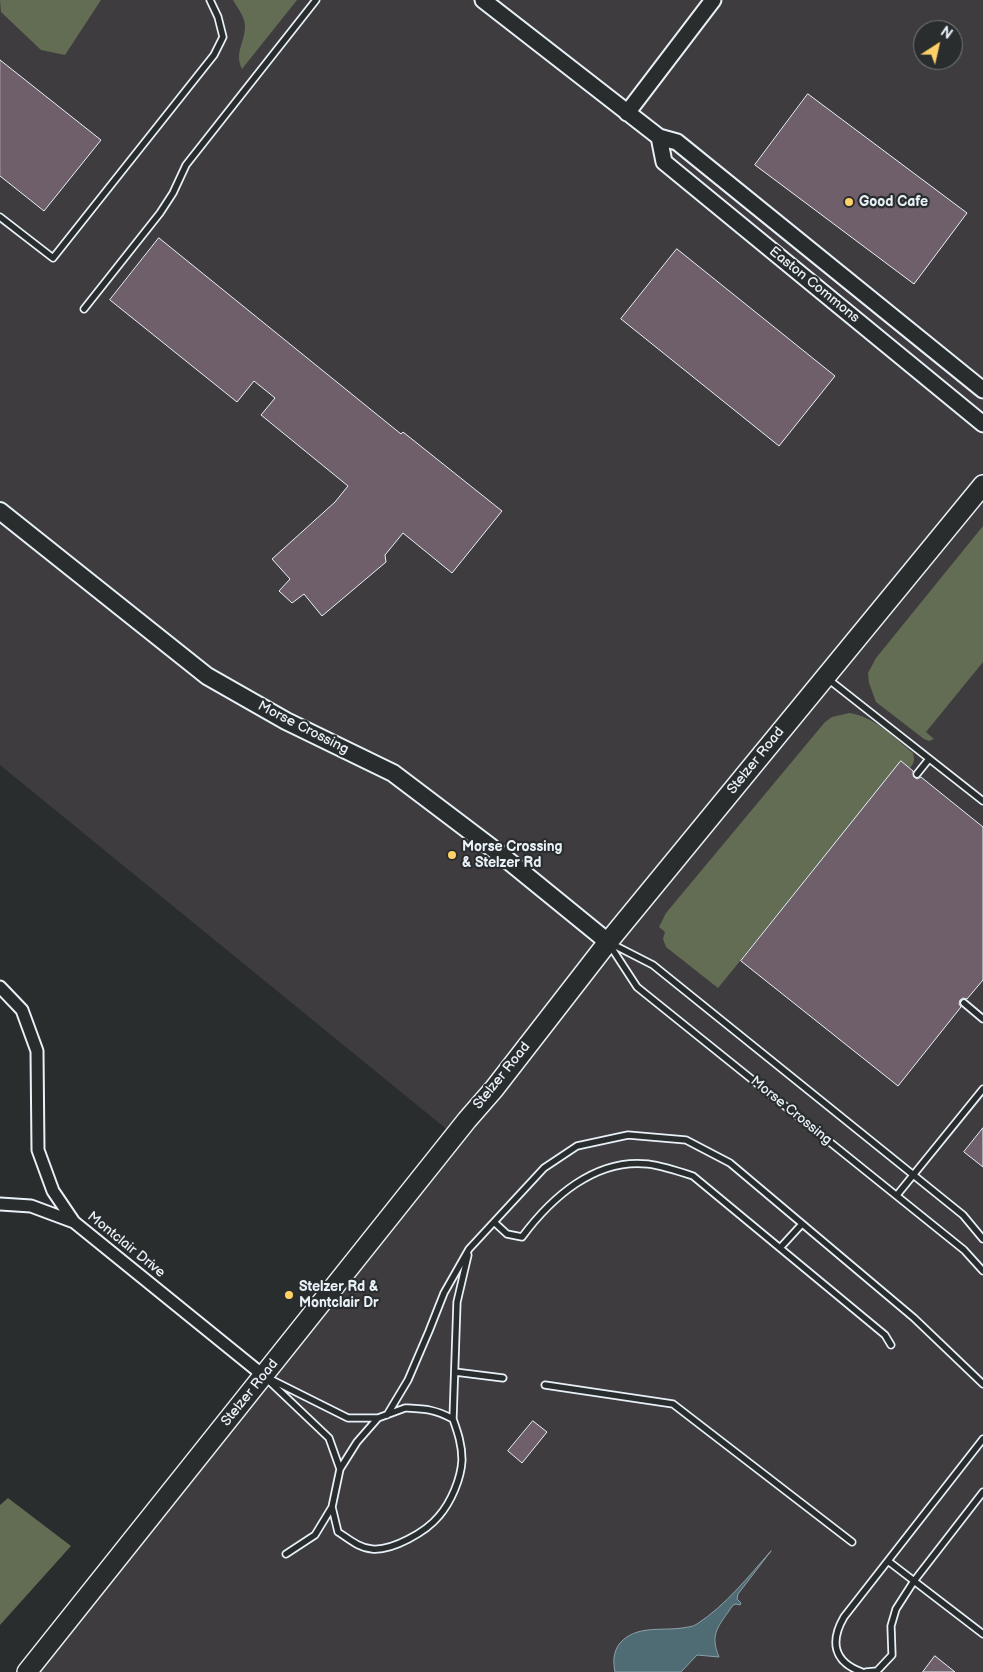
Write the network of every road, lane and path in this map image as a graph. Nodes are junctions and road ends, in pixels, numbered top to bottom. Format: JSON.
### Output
{"nodes":[{"id":1,"x":210,"y":0,"type":"edge"},
{"id":2,"x":316,"y":0,"type":"edge"},
{"id":3,"x":483,"y":0,"type":"edge"},
{"id":4,"x":714,"y":0,"type":"edge"},
{"id":5,"x":627,"y":113,"type":"junction"},
{"id":6,"x":659,"y":137,"type":"junction"},
{"id":7,"x":0,"y":217,"type":"edge"},
{"id":8,"x":84,"y":309,"type":"dead end"},
{"id":9,"x":983,"y":390,"type":"edge"},
{"id":10,"x":983,"y":424,"type":"edge"},
{"id":11,"x":983,"y":485,"type":"edge"},
{"id":12,"x":0,"y":511,"type":"edge"},
{"id":13,"x":825,"y":677,"type":"junction"},
{"id":14,"x":929,"y":759,"type":"junction"},
{"id":15,"x":917,"y":774,"type":"dead end"},
{"id":16,"x":983,"y":801,"type":"edge"},
{"id":17,"x":608,"y":942,"type":"junction"},
{"id":18,"x":0,"y":987,"type":"edge"},
{"id":19,"x":964,"y":1004,"type":"dead end"},
{"id":20,"x":983,"y":1019,"type":"edge"},
{"id":21,"x":983,"y":1089,"type":"edge"},
{"id":22,"x":914,"y":1174,"type":"junction"},
{"id":23,"x":897,"y":1195,"type":"junction"},
{"id":24,"x":0,"y":1204,"type":"edge"},
{"id":25,"x":74,"y":1222,"type":"junction"},
{"id":26,"x":494,"y":1222,"type":"junction"},
{"id":27,"x":802,"y":1224,"type":"junction"},
{"id":28,"x":983,"y":1239,"type":"edge"},
{"id":29,"x":780,"y":1248,"type":"junction"},
{"id":30,"x":469,"y":1249,"type":"junction"},
{"id":31,"x":983,"y":1271,"type":"edge"},
{"id":32,"x":891,"y":1345,"type":"dead end"},
{"id":33,"x":455,"y":1372,"type":"junction"},
{"id":34,"x":264,"y":1376,"type":"junction"},
{"id":35,"x":503,"y":1378,"type":"dead end"},
{"id":36,"x":983,"y":1384,"type":"edge"},
{"id":37,"x":545,"y":1385,"type":"dead end"},
{"id":38,"x":387,"y":1415,"type":"junction"},
{"id":39,"x":378,"y":1418,"type":"junction"},
{"id":40,"x":452,"y":1419,"type":"junction"},
{"id":41,"x":983,"y":1439,"type":"edge"},
{"id":42,"x":340,"y":1469,"type":"junction"},
{"id":43,"x":983,"y":1492,"type":"edge"},
{"id":44,"x":332,"y":1507,"type":"junction"},
{"id":45,"x":852,"y":1542,"type":"dead end"},
{"id":46,"x":286,"y":1554,"type":"dead end"},
{"id":47,"x":888,"y":1561,"type":"junction"},
{"id":48,"x":914,"y":1581,"type":"junction"},
{"id":49,"x":983,"y":1634,"type":"edge"},
{"id":50,"x":27,"y":1672,"type":"edge"},
{"id":51,"x":862,"y":1672,"type":"edge"},
{"id":52,"x":866,"y":1672,"type":"edge"}],
"edges":[{"from":1,"to":7,"type":"lane"},
{"from":2,"to":8,"type":"lane"},
{"from":3,"to":5,"type":"street","name":"Easton Commons"},
{"from":4,"to":5,"type":"street"},
{"from":5,"to":6,"type":"street","name":"Easton Commons"},
{"from":6,"to":9,"type":"street","name":"Easton Commons"},
{"from":6,"to":10,"type":"street","name":"Easton Commons"},
{"from":11,"to":13,"type":"main road","name":"Stelzer Road"},
{"from":12,"to":17,"type":"main road","name":"Morse Crossing"},
{"from":13,"to":14,"type":"lane"},
{"from":13,"to":17,"type":"main road","name":"Stelzer Road"},
{"from":14,"to":15,"type":"lane"},
{"from":14,"to":16,"type":"lane"},
{"from":17,"to":22,"type":"lane","name":"Morse Crossing"},
{"from":17,"to":23,"type":"lane","name":"Morse Crossing"},
{"from":17,"to":34,"type":"main road","name":"Stelzer Road"},
{"from":18,"to":25,"type":"street","name":"Montclair Drive"},
{"from":19,"to":20,"type":"lane"},
{"from":21,"to":22,"type":"lane"},
{"from":22,"to":23,"type":"lane"},
{"from":22,"to":28,"type":"lane","name":"Morse Crossing"},
{"from":23,"to":31,"type":"lane","name":"Morse Crossing"},
{"from":24,"to":25,"type":"street"},
{"from":25,"to":34,"type":"street","name":"Montclair Drive"},
{"from":26,"to":27,"type":"lane"},
{"from":26,"to":29,"type":"lane"},
{"from":26,"to":30,"type":"lane"},
{"from":27,"to":29,"type":"lane"},
{"from":27,"to":36,"type":"lane"},
{"from":29,"to":32,"type":"lane"},
{"from":30,"to":33,"type":"lane"},
{"from":30,"to":38,"type":"lane"},
{"from":33,"to":35,"type":"lane"},
{"from":33,"to":40,"type":"lane"},
{"from":34,"to":39,"type":"lane"},
{"from":34,"to":42,"type":"lane"},
{"from":34,"to":50,"type":"main road","name":"Stelzer Road"},
{"from":37,"to":45,"type":"lane"},
{"from":38,"to":39,"type":"lane"},
{"from":38,"to":40,"type":"lane"},
{"from":39,"to":42,"type":"lane"},
{"from":40,"to":44,"type":"lane"},
{"from":41,"to":47,"type":"lane"},
{"from":42,"to":44,"type":"lane"},
{"from":43,"to":48,"type":"lane"},
{"from":44,"to":46,"type":"lane"},
{"from":47,"to":48,"type":"lane"},
{"from":47,"to":51,"type":"lane"},
{"from":48,"to":49,"type":"lane"},
{"from":48,"to":52,"type":"lane"}]}
